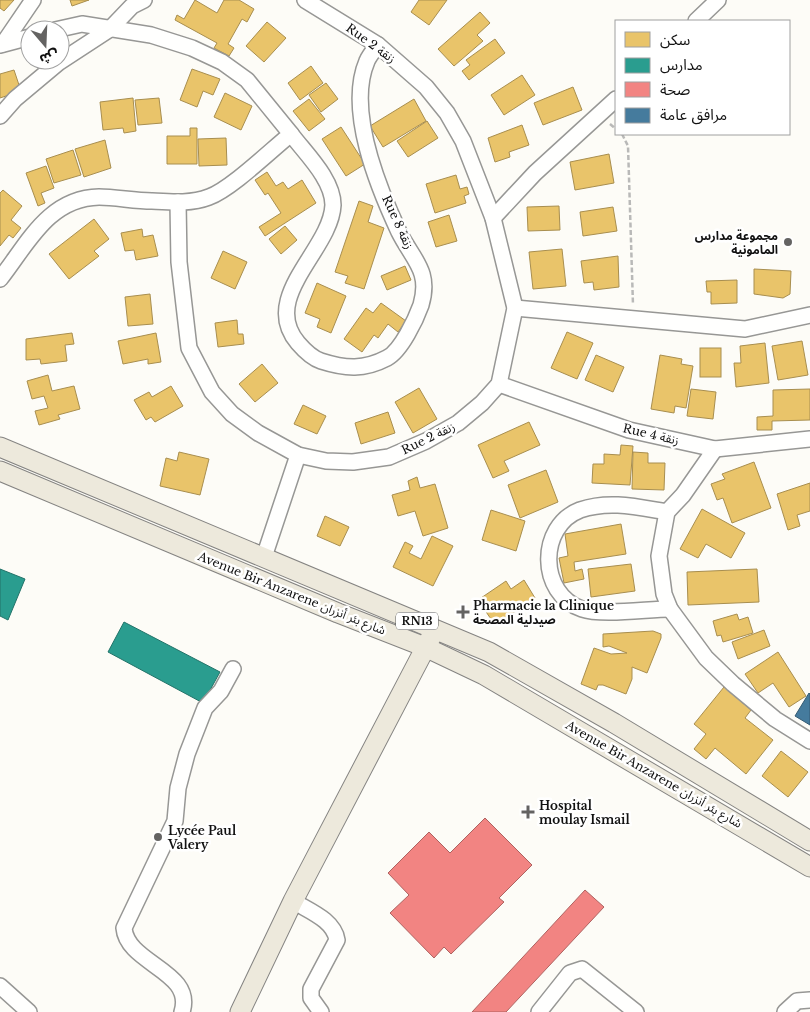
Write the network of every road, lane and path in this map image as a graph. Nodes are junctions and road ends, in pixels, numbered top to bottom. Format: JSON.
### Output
{"nodes":[{"id":1,"x":33,"y":0,"type":"edge"},
{"id":2,"x":144,"y":0,"type":"edge"},
{"id":3,"x":305,"y":0,"type":"edge"},
{"id":4,"x":718,"y":0,"type":"edge"},
{"id":5,"x":697,"y":20,"type":"edge"},
{"id":6,"x":70,"y":27,"type":"edge"},
{"id":7,"x":110,"y":29,"type":"junction"},
{"id":8,"x":20,"y":40,"type":"edge"},
{"id":9,"x":2,"y":45,"type":"edge"},
{"id":10,"x":378,"y":45,"type":"junction"},
{"id":11,"x":615,"y":100,"type":"edge"},
{"id":12,"x":0,"y":116,"type":"edge"},
{"id":13,"x":291,"y":134,"type":"junction"},
{"id":14,"x":622,"y":135,"type":"edge"},
{"id":15,"x":178,"y":202,"type":"junction"},
{"id":16,"x":494,"y":218,"type":"junction"},
{"id":17,"x":0,"y":279,"type":"edge"},
{"id":18,"x":515,"y":308,"type":"junction"},
{"id":19,"x":810,"y":315,"type":"edge"},
{"id":20,"x":634,"y":318,"type":"junction"},
{"id":21,"x":499,"y":384,"type":"junction"},
{"id":22,"x":810,"y":438,"type":"edge"},
{"id":23,"x":0,"y":447,"type":"edge"},
{"id":24,"x":715,"y":449,"type":"junction"},
{"id":25,"x":298,"y":455,"type":"junction"},
{"id":26,"x":0,"y":471,"type":"edge"},
{"id":27,"x":667,"y":512,"type":"junction"},
{"id":28,"x":264,"y":557,"type":"junction"},
{"id":29,"x":670,"y":608,"type":"junction"},
{"id":30,"x":436,"y":629,"type":"junction"},
{"id":31,"x":425,"y":647,"type":"junction"},
{"id":32,"x":233,"y":669,"type":"dead end"},
{"id":33,"x":810,"y":742,"type":"edge"},
{"id":34,"x":810,"y":841,"type":"edge"},
{"id":35,"x":810,"y":867,"type":"edge"},
{"id":36,"x":293,"y":901,"type":"junction"},
{"id":37,"x":0,"y":986,"type":"edge"},
{"id":38,"x":810,"y":1000,"type":"edge"},
{"id":39,"x":29,"y":1012,"type":"edge"},
{"id":40,"x":182,"y":1012,"type":"edge"},
{"id":41,"x":240,"y":1012,"type":"edge"},
{"id":42,"x":321,"y":1012,"type":"edge"},
{"id":43,"x":539,"y":1012,"type":"edge"},
{"id":44,"x":636,"y":1012,"type":"edge"},
{"id":45,"x":784,"y":1012,"type":"edge"}],
"edges":[{"from":1,"to":9,"type":"street"},
{"from":2,"to":7,"type":"street"},
{"from":3,"to":10,"type":"street","name":"Rue 2 زنقة"},
{"from":4,"to":5,"type":"street"},
{"from":6,"to":7,"type":"street","name":"Rue 8 زنقة"},
{"from":7,"to":12,"type":"street"},
{"from":7,"to":13,"type":"street","name":"Rue 8 زنقة"},
{"from":8,"to":9,"type":"street"},
{"from":10,"to":13,"type":"street","name":"Rue 8 زنقة"},
{"from":10,"to":16,"type":"street","name":"Rue 2 زنقة"},
{"from":11,"to":16,"type":"street"},
{"from":13,"to":15,"type":"street"},
{"from":14,"to":20,"type":"path"},
{"from":15,"to":17,"type":"street"},
{"from":15,"to":25,"type":"street","name":"Rue 2 زنقة"},
{"from":16,"to":18,"type":"street","name":"Rue 2 زنقة"},
{"from":18,"to":20,"type":"street"},
{"from":18,"to":21,"type":"street","name":"Rue 2 زنقة"},
{"from":19,"to":20,"type":"street"},
{"from":21,"to":24,"type":"street","name":"Rue 4 زنقة"},
{"from":21,"to":25,"type":"street","name":"Rue 2 زنقة"},
{"from":22,"to":24,"type":"street","name":"Rue 4 زنقة"},
{"from":23,"to":28,"type":"main road","name":"Avenue Bir Anzarene شارع بئر أنزران","number":"RN13"},
{"from":24,"to":27,"type":"street"},
{"from":25,"to":28,"type":"street"},
{"from":26,"to":31,"type":"main road","name":"Avenue Bir Anzarene شارع بئر أنزران","number":"RN13"},
{"from":27,"to":29,"type":"street"},
{"from":27,"to":29,"type":"street"},
{"from":28,"to":30,"type":"main road","name":"Avenue Bir Anzarene شارع بئر أنزران","number":"RN13"},
{"from":29,"to":33,"type":"street"},
{"from":30,"to":31,"type":"main road"},
{"from":30,"to":34,"type":"main road","name":"Avenue Bir Anzarene شارع بئر أنزران","number":"RN13"},
{"from":31,"to":35,"type":"main road","name":"Avenue Bir Anzarene شارع بئر أنزران","number":"RN13"},
{"from":31,"to":36,"type":"main road"},
{"from":32,"to":40,"type":"street"},
{"from":36,"to":41,"type":"main road"},
{"from":36,"to":42,"type":"street"},
{"from":37,"to":39,"type":"street"},
{"from":38,"to":45,"type":"street"},
{"from":43,"to":44,"type":"street"}]}
